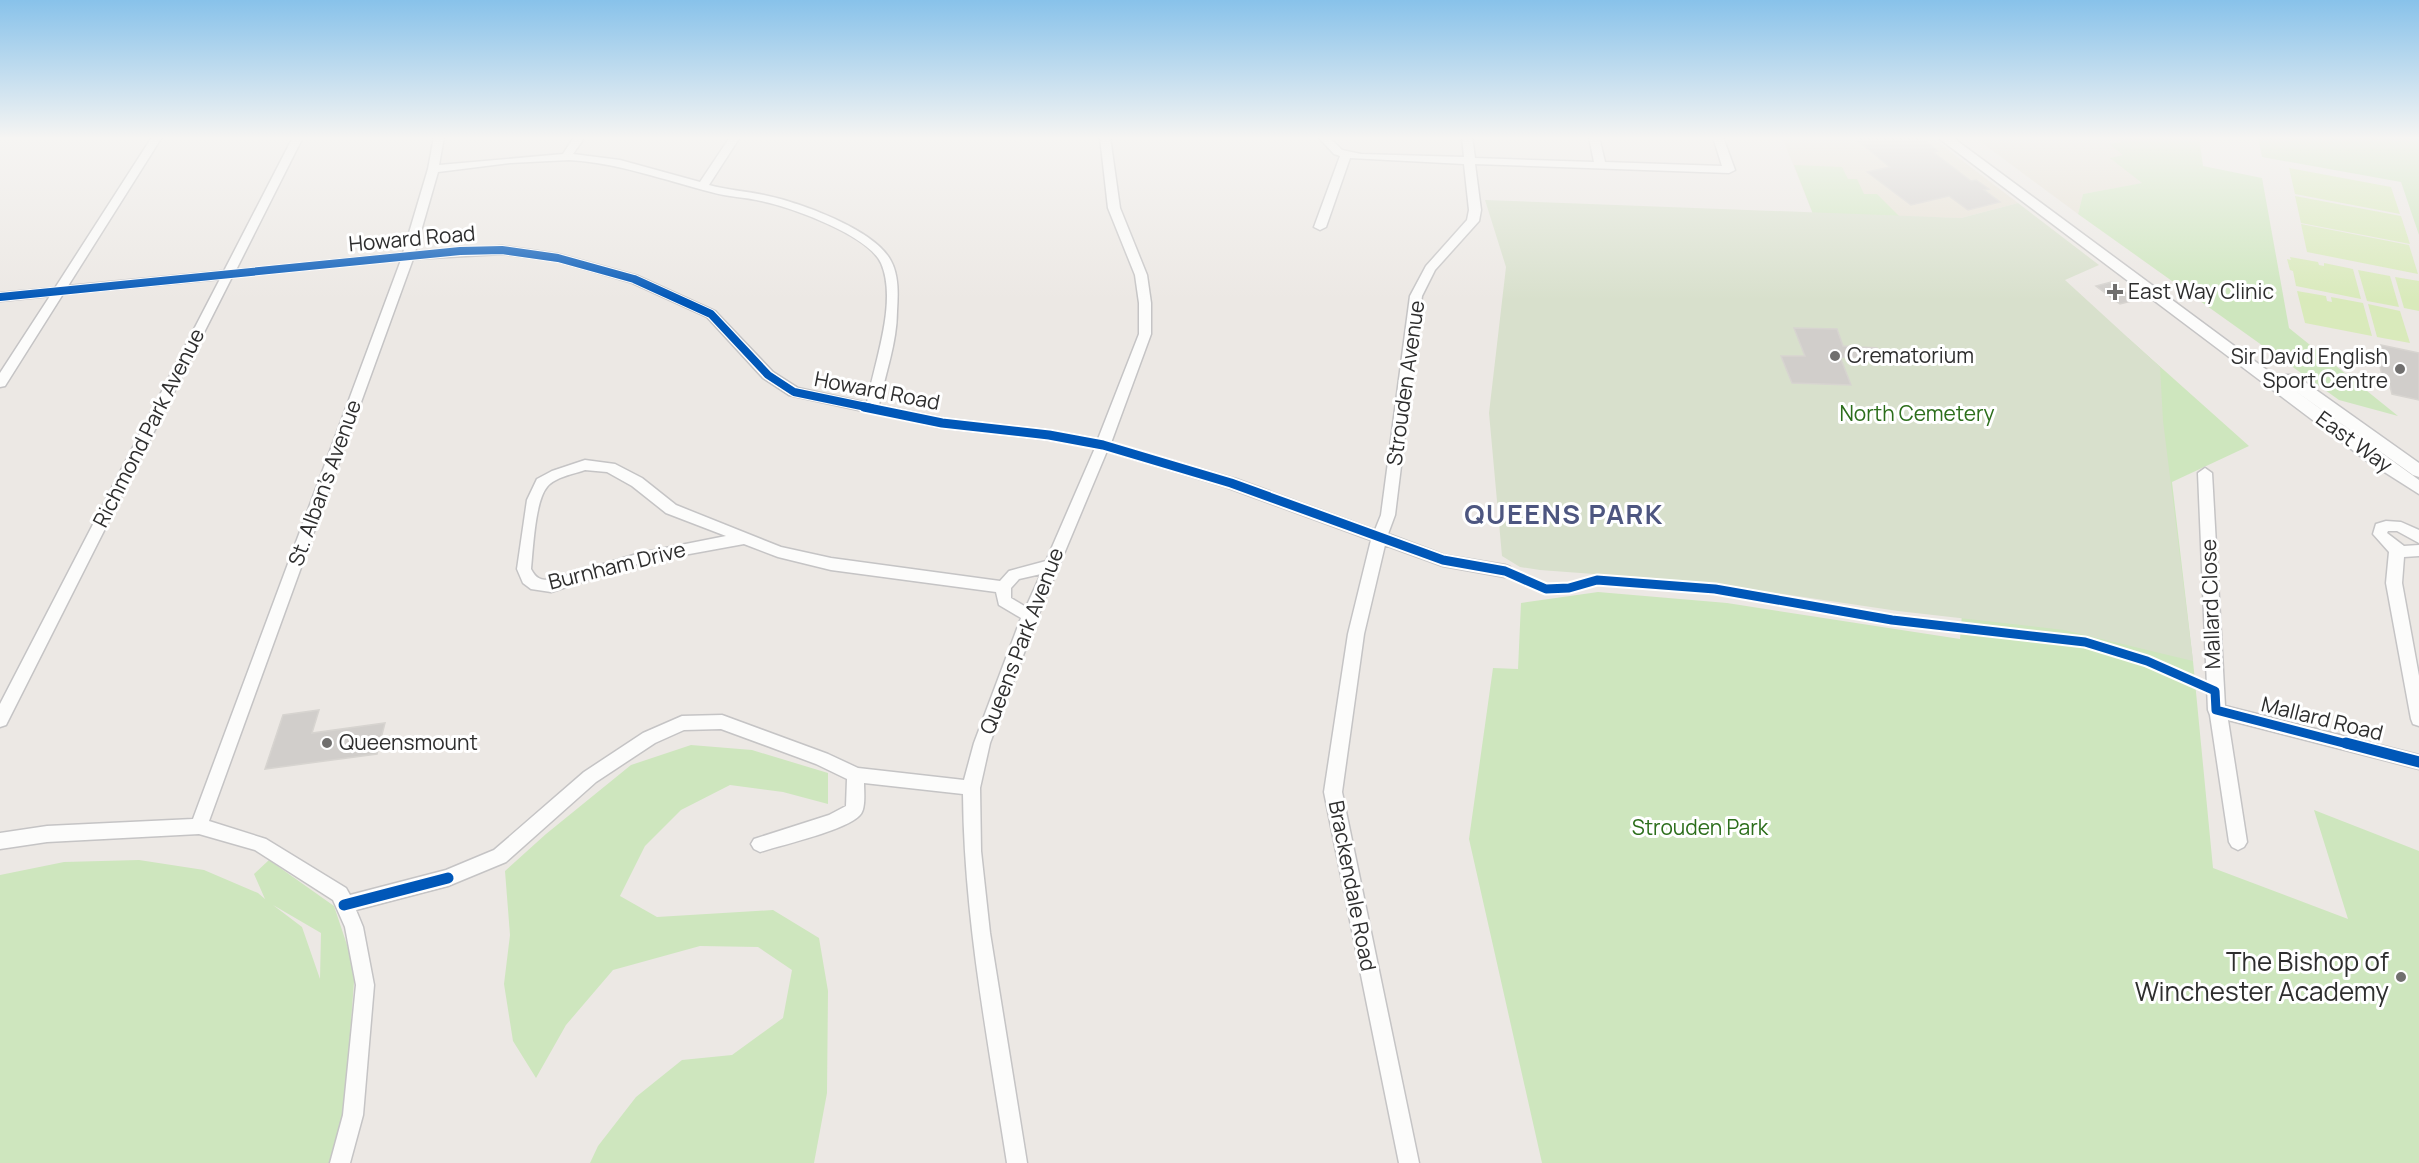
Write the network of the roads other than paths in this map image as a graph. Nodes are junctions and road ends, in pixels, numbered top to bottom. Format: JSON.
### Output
{"nodes":[{"id":1,"x":122,"y":191,"type":"edge"},
{"id":2,"x":270,"y":191,"type":"edge"},
{"id":3,"x":427,"y":191,"type":"edge"},
{"id":4,"x":729,"y":191,"type":"edge"},
{"id":5,"x":1112,"y":191,"type":"edge"},
{"id":6,"x":1333,"y":191,"type":"edge"},
{"id":7,"x":1473,"y":191,"type":"edge"},
{"id":8,"x":2016,"y":191,"type":"edge"},
{"id":9,"x":2034,"y":191,"type":"edge"},
{"id":10,"x":1320,"y":227,"type":"dead end"},
{"id":11,"x":408,"y":257,"type":"junction"},
{"id":12,"x":228,"y":274,"type":"junction"},
{"id":13,"x":58,"y":291,"type":"junction"},
{"id":14,"x":0,"y":297,"type":"edge"},
{"id":15,"x":0,"y":383,"type":"edge"},
{"id":16,"x":872,"y":410,"type":"junction"},
{"id":17,"x":1103,"y":444,"type":"junction"},
{"id":18,"x":2419,"y":471,"type":"edge"},
{"id":19,"x":2205,"y":473,"type":"dead end"},
{"id":20,"x":2419,"y":488,"type":"edge"},
{"id":21,"x":2416,"y":532,"type":"edge"},
{"id":22,"x":745,"y":538,"type":"junction"},
{"id":23,"x":1379,"y":538,"type":"junction"},
{"id":24,"x":2397,"y":550,"type":"junction"},
{"id":25,"x":2419,"y":550,"type":"edge"},
{"id":26,"x":1050,"y":566,"type":"junction"},
{"id":27,"x":1505,"y":571,"type":"dead end"},
{"id":28,"x":1003,"y":586,"type":"junction"},
{"id":29,"x":1030,"y":616,"type":"junction"},
{"id":30,"x":2216,"y":710,"type":"junction"},
{"id":31,"x":2419,"y":719,"type":"edge"},
{"id":32,"x":0,"y":720,"type":"edge"},
{"id":33,"x":2419,"y":762,"type":"edge"},
{"id":34,"x":856,"y":776,"type":"junction"},
{"id":35,"x":971,"y":788,"type":"junction"},
{"id":36,"x":199,"y":826,"type":"junction"},
{"id":37,"x":0,"y":841,"type":"edge"},
{"id":38,"x":2238,"y":842,"type":"dead end"},
{"id":39,"x":760,"y":844,"type":"dead end"},
{"id":40,"x":345,"y":905,"type":"junction"},
{"id":41,"x":340,"y":1163,"type":"edge"},
{"id":42,"x":1017,"y":1163,"type":"edge"},
{"id":43,"x":1408,"y":1163,"type":"edge"}],
"edges":[{"from":1,"to":13,"type":"street"},
{"from":2,"to":12,"type":"street","name":"Richmond Park Avenue"},
{"from":3,"to":11,"type":"street","name":"St. Alban's Avenue"},
{"from":4,"to":16,"type":"street"},
{"from":5,"to":17,"type":"street","name":"Queens Park Avenue"},
{"from":6,"to":10,"type":"street"},
{"from":7,"to":23,"type":"street","name":"Strouden Avenue"},
{"from":8,"to":20,"type":"street","name":"East Way"},
{"from":9,"to":18,"type":"street","name":"East Way"},
{"from":11,"to":12,"type":"street","name":"Howard Road"},
{"from":11,"to":16,"type":"street","name":"Howard Road"},
{"from":11,"to":36,"type":"street","name":"St. Alban's Avenue"},
{"from":12,"to":13,"type":"street","name":"Howard Road"},
{"from":12,"to":32,"type":"street","name":"Richmond Park Avenue"},
{"from":13,"to":14,"type":"street","name":"Howard Road"},
{"from":13,"to":15,"type":"street"},
{"from":16,"to":17,"type":"street","name":"Howard Road"},
{"from":17,"to":23,"type":"street","name":"Howard Road"},
{"from":17,"to":26,"type":"street","name":"Queens Park Avenue"},
{"from":19,"to":30,"type":"street","name":"Mallard Close"},
{"from":21,"to":24,"type":"street"},
{"from":22,"to":22,"type":"street","name":"Burnham Drive"},
{"from":22,"to":28,"type":"street","name":"Burnham Drive"},
{"from":23,"to":27,"type":"street"},
{"from":23,"to":43,"type":"street","name":"Brackendale Road"},
{"from":24,"to":25,"type":"street"},
{"from":24,"to":31,"type":"street"},
{"from":26,"to":28,"type":"street"},
{"from":26,"to":29,"type":"street","name":"Queens Park Avenue"},
{"from":28,"to":29,"type":"street"},
{"from":29,"to":35,"type":"street","name":"Queens Park Avenue"},
{"from":30,"to":33,"type":"street","name":"Mallard Road"},
{"from":30,"to":38,"type":"street","name":"Mallard Close"},
{"from":34,"to":35,"type":"street"},
{"from":34,"to":39,"type":"street"},
{"from":34,"to":40,"type":"street"},
{"from":35,"to":42,"type":"street","name":"Queens Park Avenue"},
{"from":36,"to":37,"type":"street"},
{"from":36,"to":40,"type":"street"},
{"from":40,"to":41,"type":"street"}]}
